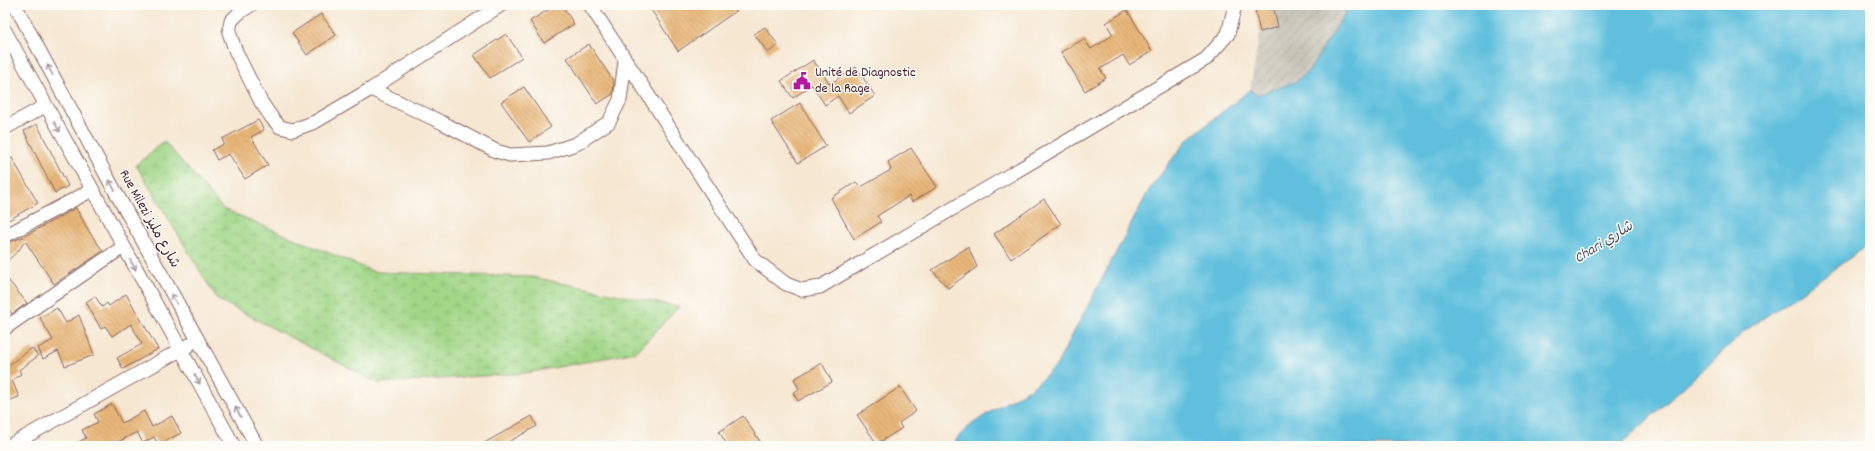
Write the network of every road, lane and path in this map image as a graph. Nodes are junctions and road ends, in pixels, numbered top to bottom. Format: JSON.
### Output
{"nodes":[{"id":1,"x":15,"y":5,"type":"edge"},
{"id":2,"x":251,"y":5,"type":"edge"},
{"id":3,"x":501,"y":5,"type":"edge"},
{"id":4,"x":590,"y":5,"type":"edge"},
{"id":5,"x":1235,"y":5,"type":"edge"},
{"id":6,"x":5,"y":31,"type":"edge"},
{"id":7,"x":625,"y":61,"type":"junction"},
{"id":8,"x":370,"y":89,"type":"junction"},
{"id":9,"x":45,"y":106,"type":"junction"},
{"id":10,"x":5,"y":128,"type":"edge"},
{"id":11,"x":92,"y":190,"type":"junction"},
{"id":12,"x":5,"y":236,"type":"edge"},
{"id":13,"x":124,"y":247,"type":"junction"},
{"id":14,"x":5,"y":328,"type":"edge"},
{"id":15,"x":197,"y":340,"type":"junction"},
{"id":16,"x":181,"y":350,"type":"junction"},
{"id":17,"x":9,"y":446,"type":"edge"},
{"id":18,"x":234,"y":446,"type":"edge"},
{"id":19,"x":257,"y":446,"type":"edge"}],
"edges":[{"from":15,"to":1,"type":"street","name":"Rue Milezi شارع مليز","one_way":true},
{"from":2,"to":8,"type":"street"},
{"from":3,"to":8,"type":"street"},
{"from":4,"to":7,"type":"street"},
{"from":5,"to":7,"type":"street"},
{"from":6,"to":9,"type":"street"},
{"from":7,"to":8,"type":"street"},
{"from":9,"to":10,"type":"street"},
{"from":9,"to":11,"type":"street","one_way":true},
{"from":11,"to":12,"type":"street"},
{"from":11,"to":13,"type":"street"},
{"from":13,"to":14,"type":"street"},
{"from":13,"to":16,"type":"street","one_way":true},
{"from":15,"to":16,"type":"street"},
{"from":19,"to":15,"type":"street","name":"Rue Milezi شارع مليز","one_way":true},
{"from":16,"to":17,"type":"street"},
{"from":16,"to":18,"type":"street","one_way":true}]}
